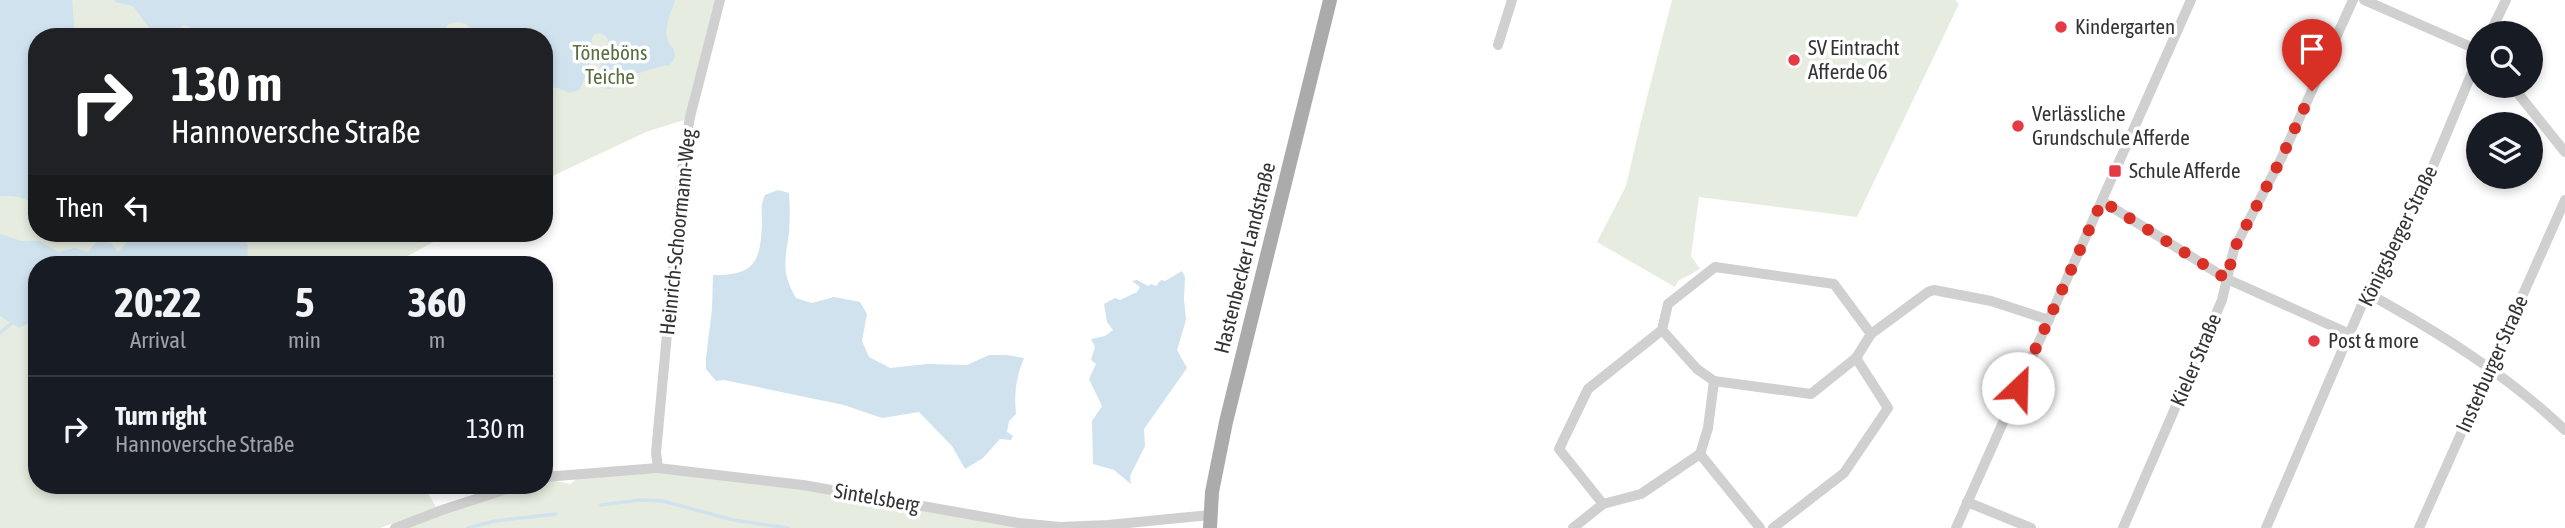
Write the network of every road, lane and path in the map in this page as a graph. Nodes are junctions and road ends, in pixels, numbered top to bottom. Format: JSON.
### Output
{"nodes":[{"id":1,"x":720,"y":0,"type":"edge"},
{"id":2,"x":1330,"y":0,"type":"edge"},
{"id":3,"x":1512,"y":0,"type":"edge"},
{"id":4,"x":2191,"y":0,"type":"edge"},
{"id":5,"x":2353,"y":0,"type":"edge"},
{"id":6,"x":2364,"y":0,"type":"edge"},
{"id":7,"x":2506,"y":0,"type":"edge"},
{"id":8,"x":2496,"y":21,"type":"edge"},
{"id":9,"x":1498,"y":45,"type":"dead end"},
{"id":10,"x":2466,"y":45,"type":"edge"},
{"id":11,"x":2466,"y":87,"type":"edge"},
{"id":12,"x":2522,"y":98,"type":"edge"},
{"id":13,"x":2565,"y":152,"type":"edge"},
{"id":14,"x":2565,"y":200,"type":"edge"},
{"id":15,"x":2102,"y":201,"type":"junction"},
{"id":16,"x":2227,"y":279,"type":"junction"},
{"id":17,"x":2367,"y":293,"type":"junction"},
{"id":18,"x":2049,"y":320,"type":"junction"},
{"id":19,"x":1662,"y":330,"type":"junction"},
{"id":20,"x":1871,"y":334,"type":"junction"},
{"id":21,"x":2350,"y":334,"type":"junction"},
{"id":22,"x":1856,"y":358,"type":"junction"},
{"id":23,"x":2490,"y":368,"type":"junction"},
{"id":24,"x":1714,"y":381,"type":"junction"},
{"id":25,"x":2565,"y":430,"type":"edge"},
{"id":26,"x":1700,"y":454,"type":"junction"},
{"id":27,"x":658,"y":468,"type":"junction"},
{"id":28,"x":553,"y":476,"type":"edge"},
{"id":29,"x":491,"y":494,"type":"edge"},
{"id":30,"x":1967,"y":502,"type":"junction"},
{"id":31,"x":1603,"y":504,"type":"junction"},
{"id":32,"x":1210,"y":521,"type":"edge"},
{"id":33,"x":395,"y":528,"type":"edge"},
{"id":34,"x":1573,"y":528,"type":"edge"},
{"id":35,"x":1760,"y":528,"type":"edge"},
{"id":36,"x":1773,"y":528,"type":"edge"},
{"id":37,"x":1956,"y":528,"type":"edge"},
{"id":38,"x":2031,"y":528,"type":"edge"},
{"id":39,"x":2123,"y":528,"type":"edge"},
{"id":40,"x":2266,"y":528,"type":"edge"},
{"id":41,"x":2419,"y":528,"type":"edge"}],
"edges":[{"from":1,"to":27,"type":"street","name":"Heinrich-Schoormann-Weg"},
{"from":2,"to":32,"type":"main road","name":"Hastenbecker Landstraße"},
{"from":3,"to":9,"type":"street"},
{"from":4,"to":15,"type":"street"},
{"from":5,"to":16,"type":"street","name":"Kieler Straße"},
{"from":6,"to":10,"type":"street"},
{"from":7,"to":8,"type":"street"},
{"from":11,"to":17,"type":"street","name":"Königsberger Straße"},
{"from":12,"to":13,"type":"street"},
{"from":14,"to":23,"type":"street","name":"Insterburger Straße"},
{"from":15,"to":16,"type":"street"},
{"from":15,"to":18,"type":"street"},
{"from":16,"to":21,"type":"street"},
{"from":16,"to":39,"type":"street","name":"Kieler Straße"},
{"from":17,"to":21,"type":"street","name":"Königsberger Straße"},
{"from":17,"to":23,"type":"street"},
{"from":18,"to":20,"type":"street"},
{"from":18,"to":30,"type":"street"},
{"from":19,"to":20,"type":"street"},
{"from":19,"to":24,"type":"street"},
{"from":19,"to":31,"type":"street"},
{"from":20,"to":22,"type":"street"},
{"from":21,"to":40,"type":"street","name":"Königsberger Straße"},
{"from":22,"to":24,"type":"street"},
{"from":22,"to":36,"type":"street"},
{"from":23,"to":25,"type":"street"},
{"from":23,"to":41,"type":"street","name":"Insterburger Straße"},
{"from":24,"to":26,"type":"street"},
{"from":26,"to":31,"type":"street"},
{"from":26,"to":35,"type":"street"},
{"from":27,"to":28,"type":"street","name":"Sintelsberg"},
{"from":27,"to":32,"type":"street","name":"Sintelsberg"},
{"from":29,"to":33,"type":"street"},
{"from":30,"to":37,"type":"street"},
{"from":30,"to":38,"type":"street"},
{"from":31,"to":34,"type":"street"}]}
